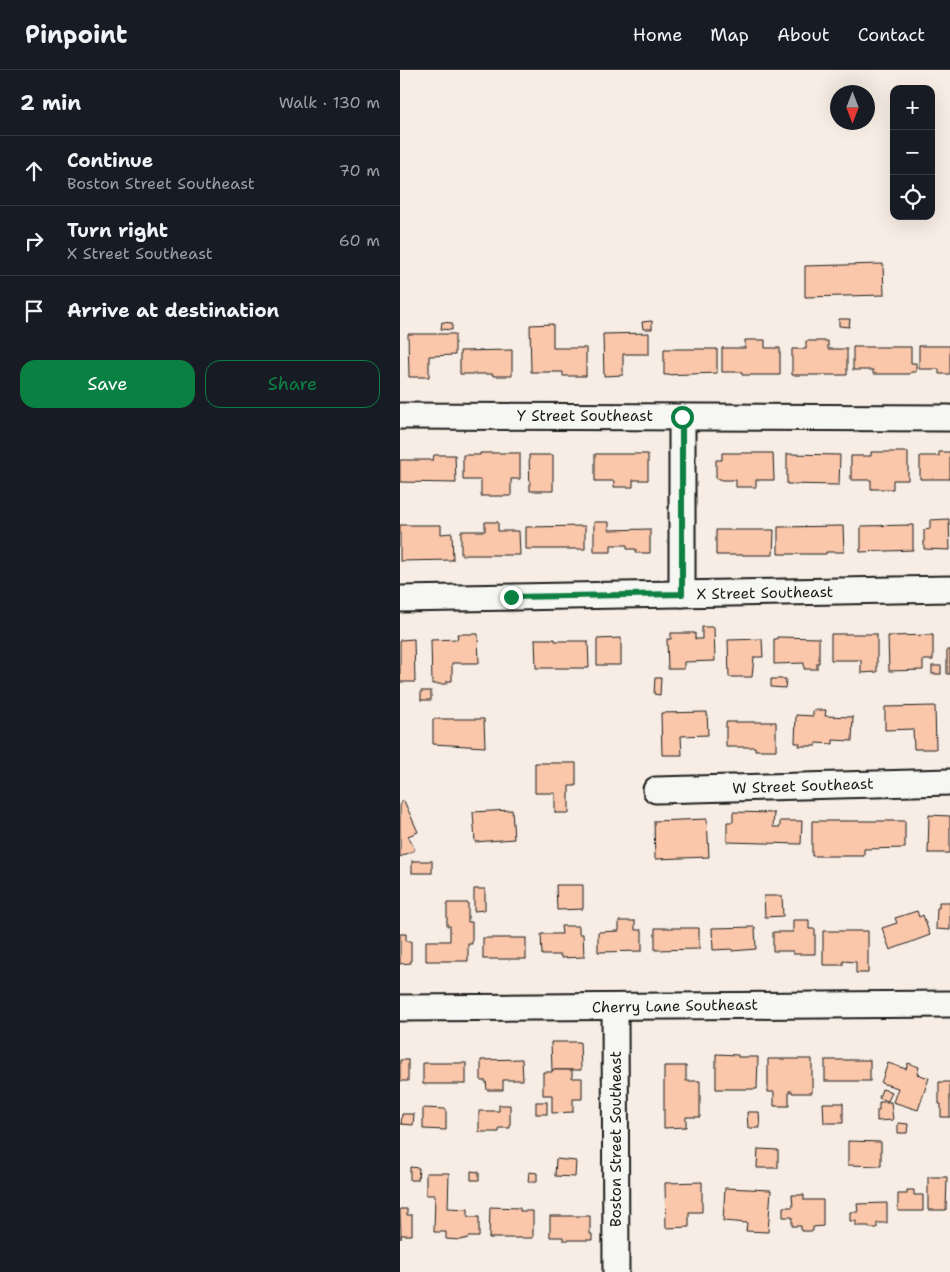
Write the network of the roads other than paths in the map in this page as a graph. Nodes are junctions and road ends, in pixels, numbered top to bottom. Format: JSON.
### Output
{"nodes":[{"id":1,"x":400,"y":416,"type":"edge"},
{"id":2,"x":682,"y":417,"type":"junction"},
{"id":3,"x":950,"y":418,"type":"edge"},
{"id":4,"x":950,"y":589,"type":"edge"},
{"id":5,"x":682,"y":594,"type":"junction"},
{"id":6,"x":400,"y":599,"type":"edge"},
{"id":7,"x":950,"y":782,"type":"edge"},
{"id":8,"x":656,"y":790,"type":"dead end"},
{"id":9,"x":950,"y":1004,"type":"edge"},
{"id":10,"x":615,"y":1007,"type":"junction"},
{"id":11,"x":400,"y":1008,"type":"edge"},
{"id":12,"x":616,"y":1272,"type":"edge"}],
"edges":[{"from":1,"to":2,"type":"street","name":"Y Street Southeast"},
{"from":2,"to":3,"type":"street","name":"Y Street Southeast"},
{"from":2,"to":5,"type":"street"},
{"from":4,"to":5,"type":"street","name":"X Street Southeast"},
{"from":5,"to":6,"type":"street","name":"X Street Southeast"},
{"from":7,"to":8,"type":"street","name":"W Street Southeast"},
{"from":9,"to":10,"type":"street","name":"Cherry Lane Southeast"},
{"from":10,"to":11,"type":"street","name":"Cherry Lane Southeast"},
{"from":10,"to":12,"type":"street","name":"Boston Street Southeast"}]}
